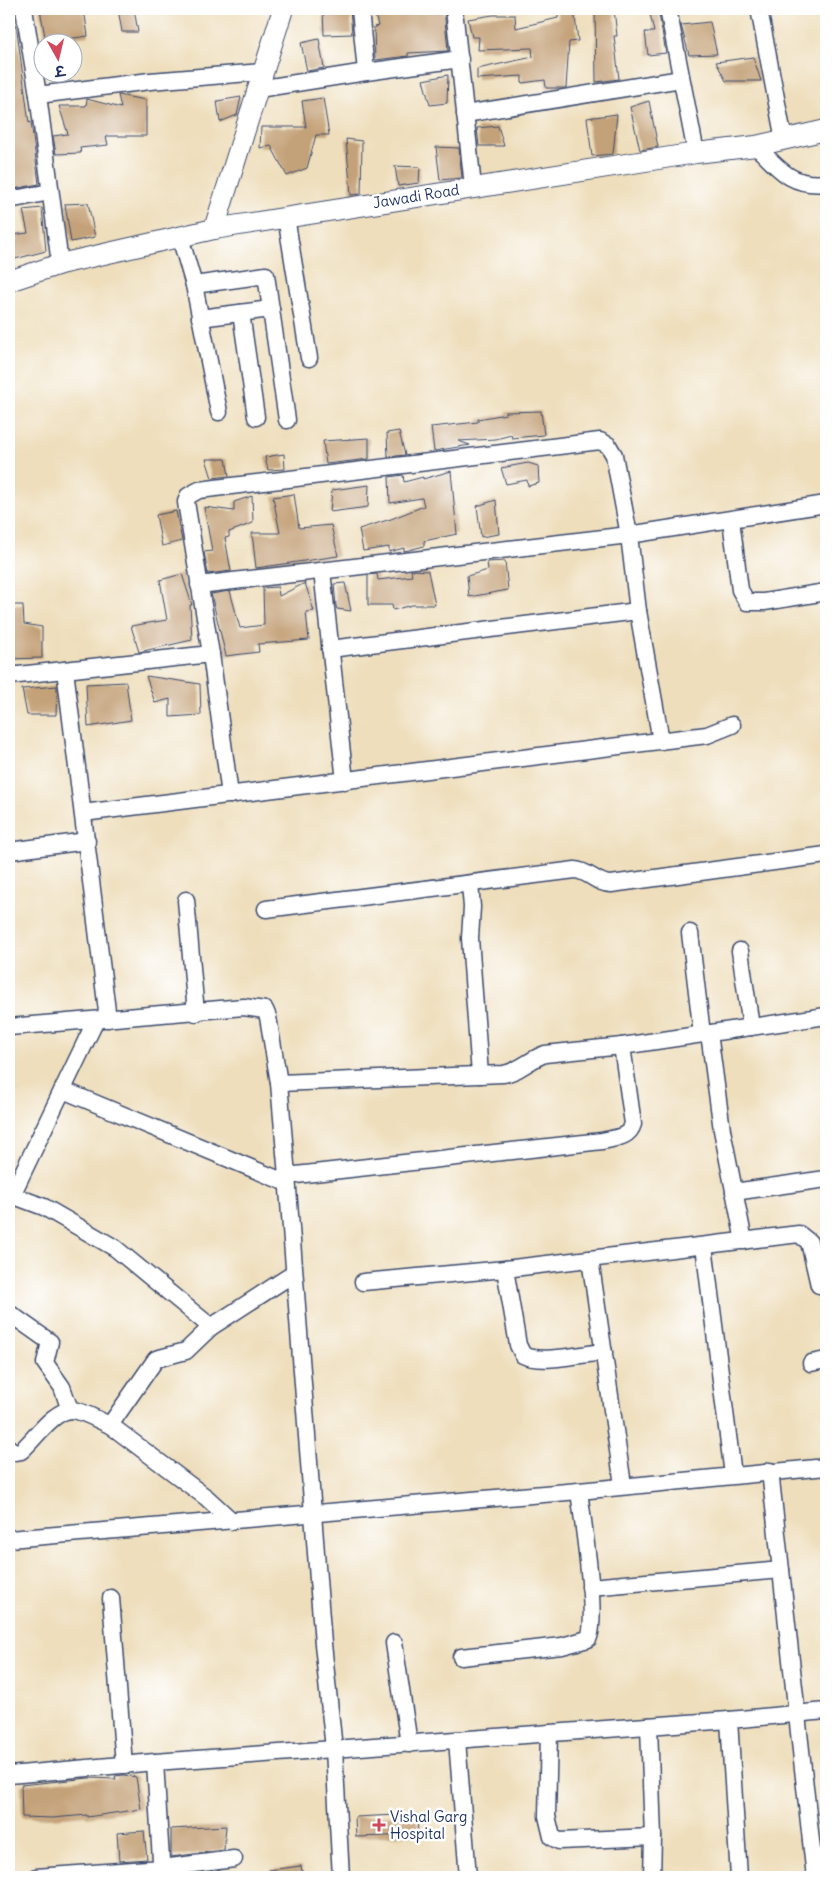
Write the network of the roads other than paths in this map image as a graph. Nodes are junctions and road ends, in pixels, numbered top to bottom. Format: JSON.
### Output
{"nodes":[{"id":1,"x":24,"y":9,"type":"edge"},
{"id":2,"x":283,"y":9,"type":"edge"},
{"id":3,"x":360,"y":9,"type":"edge"},
{"id":4,"x":454,"y":9,"type":"edge"},
{"id":5,"x":668,"y":9,"type":"edge"},
{"id":6,"x":759,"y":9,"type":"edge"},
{"id":7,"x":460,"y":59,"type":"junction"},
{"id":8,"x":366,"y":72,"type":"junction"},
{"id":9,"x":681,"y":79,"type":"junction"},
{"id":10,"x":260,"y":80,"type":"junction"},
{"id":11,"x":38,"y":96,"type":"junction"},
{"id":12,"x":466,"y":114,"type":"junction"},
{"id":13,"x":826,"y":130,"type":"edge"},
{"id":14,"x":784,"y":140,"type":"junction"},
{"id":15,"x":756,"y":146,"type":"junction"},
{"id":16,"x":696,"y":153,"type":"junction"},
{"id":17,"x":826,"y":183,"type":"edge"},
{"id":18,"x":473,"y":187,"type":"junction"},
{"id":19,"x":50,"y":192,"type":"junction"},
{"id":20,"x":9,"y":200,"type":"edge"},
{"id":21,"x":286,"y":217,"type":"junction"},
{"id":22,"x":214,"y":229,"type":"junction"},
{"id":23,"x":180,"y":237,"type":"junction"},
{"id":24,"x":60,"y":264,"type":"junction"},
{"id":25,"x":9,"y":281,"type":"edge"},
{"id":26,"x":194,"y":285,"type":"junction"},
{"id":27,"x":271,"y":308,"type":"junction"},
{"id":28,"x":241,"y":313,"type":"junction"},
{"id":29,"x":200,"y":318,"type":"junction"},
{"id":30,"x":309,"y":358,"type":"dead end"},
{"id":31,"x":219,"y":412,"type":"dead end"},
{"id":32,"x":256,"y":417,"type":"dead end"},
{"id":33,"x":287,"y":420,"type":"dead end"},
{"id":34,"x":826,"y":504,"type":"edge"},
{"id":35,"x":731,"y":520,"type":"junction"},
{"id":36,"x":629,"y":534,"type":"junction"},
{"id":37,"x":322,"y":571,"type":"junction"},
{"id":38,"x":199,"y":585,"type":"junction"},
{"id":39,"x":826,"y":592,"type":"edge"},
{"id":40,"x":638,"y":611,"type":"junction"},
{"id":41,"x":330,"y":649,"type":"junction"},
{"id":42,"x":210,"y":654,"type":"junction"},
{"id":43,"x":66,"y":670,"type":"junction"},
{"id":44,"x":9,"y":676,"type":"edge"},
{"id":45,"x":732,"y":724,"type":"dead end"},
{"id":46,"x":661,"y":741,"type":"junction"},
{"id":47,"x":345,"y":781,"type":"junction"},
{"id":48,"x":230,"y":795,"type":"junction"},
{"id":49,"x":83,"y":813,"type":"junction"},
{"id":50,"x":86,"y":840,"type":"junction"},
{"id":51,"x":9,"y":851,"type":"edge"},
{"id":52,"x":826,"y":855,"type":"edge"},
{"id":53,"x":470,"y":884,"type":"junction"},
{"id":54,"x":186,"y":900,"type":"dead end"},
{"id":55,"x":266,"y":909,"type":"dead end"},
{"id":56,"x":690,"y":933,"type":"dead end"},
{"id":57,"x":740,"y":951,"type":"dead end"},
{"id":58,"x":196,"y":1013,"type":"junction"},
{"id":59,"x":826,"y":1016,"type":"edge"},
{"id":60,"x":102,"y":1020,"type":"junction"},
{"id":61,"x":9,"y":1027,"type":"edge"},
{"id":62,"x":751,"y":1027,"type":"junction"},
{"id":63,"x":706,"y":1034,"type":"junction"},
{"id":64,"x":622,"y":1046,"type":"junction"},
{"id":65,"x":480,"y":1075,"type":"junction"},
{"id":66,"x":278,"y":1082,"type":"junction"},
{"id":67,"x":63,"y":1090,"type":"junction"},
{"id":68,"x":826,"y":1179,"type":"edge"},
{"id":69,"x":287,"y":1180,"type":"junction"},
{"id":70,"x":734,"y":1192,"type":"junction"},
{"id":71,"x":10,"y":1195,"type":"edge"},
{"id":72,"x":744,"y":1241,"type":"junction"},
{"id":73,"x":704,"y":1246,"type":"junction"},
{"id":74,"x":590,"y":1259,"type":"junction"},
{"id":75,"x":505,"y":1269,"type":"junction"},
{"id":76,"x":293,"y":1274,"type":"junction"},
{"id":77,"x":363,"y":1282,"type":"dead end"},
{"id":78,"x":819,"y":1284,"type":"dead end"},
{"id":79,"x":9,"y":1313,"type":"edge"},
{"id":80,"x":212,"y":1327,"type":"junction"},
{"id":81,"x":604,"y":1352,"type":"junction"},
{"id":82,"x":70,"y":1410,"type":"junction"},
{"id":83,"x":110,"y":1425,"type":"junction"},
{"id":84,"x":9,"y":1448,"type":"edge"},
{"id":85,"x":770,"y":1472,"type":"junction"},
{"id":86,"x":826,"y":1472,"type":"edge"},
{"id":87,"x":733,"y":1475,"type":"junction"},
{"id":88,"x":624,"y":1485,"type":"junction"},
{"id":89,"x":579,"y":1491,"type":"junction"},
{"id":90,"x":314,"y":1514,"type":"junction"},
{"id":91,"x":232,"y":1521,"type":"junction"},
{"id":92,"x":9,"y":1539,"type":"edge"},
{"id":93,"x":781,"y":1570,"type":"junction"},
{"id":94,"x":590,"y":1587,"type":"junction"},
{"id":95,"x":110,"y":1598,"type":"dead end"},
{"id":96,"x":394,"y":1642,"type":"dead end"},
{"id":97,"x":460,"y":1657,"type":"dead end"},
{"id":98,"x":826,"y":1711,"type":"edge"},
{"id":99,"x":798,"y":1714,"type":"junction"},
{"id":100,"x":729,"y":1720,"type":"junction"},
{"id":101,"x":649,"y":1726,"type":"junction"},
{"id":102,"x":549,"y":1733,"type":"junction"},
{"id":103,"x":457,"y":1740,"type":"junction"},
{"id":104,"x":409,"y":1744,"type":"junction"},
{"id":105,"x":334,"y":1749,"type":"junction"},
{"id":106,"x":155,"y":1762,"type":"junction"},
{"id":107,"x":124,"y":1765,"type":"junction"},
{"id":108,"x":9,"y":1774,"type":"edge"},
{"id":109,"x":653,"y":1837,"type":"junction"},
{"id":110,"x":234,"y":1859,"type":"dead end"},
{"id":111,"x":162,"y":1873,"type":"edge"},
{"id":112,"x":36,"y":1877,"type":"edge"},
{"id":113,"x":341,"y":1877,"type":"edge"},
{"id":114,"x":468,"y":1877,"type":"edge"},
{"id":115,"x":652,"y":1877,"type":"edge"},
{"id":116,"x":739,"y":1877,"type":"edge"},
{"id":117,"x":816,"y":1877,"type":"edge"}],
"edges":[{"from":1,"to":11,"type":"street"},
{"from":2,"to":10,"type":"street"},
{"from":3,"to":8,"type":"street"},
{"from":4,"to":7,"type":"street"},
{"from":5,"to":9,"type":"street"},
{"from":6,"to":14,"type":"street"},
{"from":7,"to":8,"type":"street"},
{"from":7,"to":12,"type":"street"},
{"from":8,"to":10,"type":"street"},
{"from":9,"to":12,"type":"street"},
{"from":9,"to":16,"type":"street"},
{"from":10,"to":11,"type":"street"},
{"from":10,"to":22,"type":"street"},
{"from":11,"to":19,"type":"street"},
{"from":12,"to":18,"type":"street"},
{"from":13,"to":14,"type":"street","name":"Jawadi Road"},
{"from":14,"to":15,"type":"street","name":"Jawadi Road"},
{"from":15,"to":16,"type":"street","name":"Jawadi Road"},
{"from":15,"to":17,"type":"street"},
{"from":16,"to":18,"type":"street","name":"Jawadi Road"},
{"from":18,"to":21,"type":"street","name":"Jawadi Road"},
{"from":19,"to":20,"type":"street"},
{"from":19,"to":24,"type":"street"},
{"from":21,"to":22,"type":"street","name":"Jawadi Road"},
{"from":21,"to":30,"type":"street"},
{"from":22,"to":23,"type":"street","name":"Jawadi Road"},
{"from":23,"to":24,"type":"street","name":"Jawadi Road"},
{"from":23,"to":26,"type":"street"},
{"from":24,"to":25,"type":"street","name":"Jawadi Road"},
{"from":26,"to":27,"type":"street"},
{"from":26,"to":29,"type":"street"},
{"from":27,"to":28,"type":"street"},
{"from":27,"to":33,"type":"street"},
{"from":28,"to":29,"type":"street"},
{"from":28,"to":32,"type":"street"},
{"from":29,"to":31,"type":"street"},
{"from":34,"to":35,"type":"street"},
{"from":35,"to":36,"type":"street"},
{"from":35,"to":39,"type":"street"},
{"from":36,"to":37,"type":"street"},
{"from":36,"to":38,"type":"street"},
{"from":36,"to":40,"type":"street"},
{"from":37,"to":38,"type":"street"},
{"from":37,"to":41,"type":"street"},
{"from":38,"to":42,"type":"street"},
{"from":40,"to":41,"type":"street"},
{"from":40,"to":46,"type":"street"},
{"from":41,"to":47,"type":"street"},
{"from":42,"to":43,"type":"street"},
{"from":42,"to":48,"type":"street"},
{"from":43,"to":44,"type":"street"},
{"from":43,"to":49,"type":"street"},
{"from":45,"to":46,"type":"street"},
{"from":46,"to":47,"type":"street"},
{"from":47,"to":48,"type":"street"},
{"from":48,"to":49,"type":"street"},
{"from":49,"to":50,"type":"street"},
{"from":50,"to":51,"type":"street"},
{"from":50,"to":60,"type":"street"},
{"from":52,"to":53,"type":"street"},
{"from":53,"to":55,"type":"street"},
{"from":53,"to":65,"type":"street"},
{"from":54,"to":58,"type":"street"},
{"from":56,"to":63,"type":"street"},
{"from":57,"to":62,"type":"street"},
{"from":58,"to":60,"type":"street"},
{"from":58,"to":66,"type":"street"},
{"from":59,"to":62,"type":"street"},
{"from":60,"to":61,"type":"street"},
{"from":60,"to":67,"type":"street"},
{"from":62,"to":63,"type":"street"},
{"from":63,"to":64,"type":"street"},
{"from":63,"to":70,"type":"street"},
{"from":64,"to":65,"type":"street"},
{"from":64,"to":69,"type":"street"},
{"from":65,"to":66,"type":"street"},
{"from":66,"to":69,"type":"street"},
{"from":67,"to":69,"type":"street"},
{"from":67,"to":71,"type":"street"},
{"from":68,"to":70,"type":"street"},
{"from":69,"to":76,"type":"street"},
{"from":70,"to":72,"type":"street"},
{"from":71,"to":80,"type":"street"},
{"from":72,"to":73,"type":"street"},
{"from":72,"to":78,"type":"street"},
{"from":73,"to":74,"type":"street"},
{"from":73,"to":87,"type":"street"},
{"from":74,"to":75,"type":"street"},
{"from":74,"to":81,"type":"street"},
{"from":75,"to":77,"type":"street"},
{"from":75,"to":81,"type":"street"},
{"from":76,"to":80,"type":"street"},
{"from":76,"to":90,"type":"street"},
{"from":79,"to":82,"type":"street"},
{"from":80,"to":83,"type":"street"},
{"from":81,"to":88,"type":"street"},
{"from":82,"to":83,"type":"street"},
{"from":82,"to":84,"type":"street"},
{"from":83,"to":91,"type":"street"},
{"from":85,"to":86,"type":"street"},
{"from":85,"to":87,"type":"street"},
{"from":85,"to":93,"type":"street"},
{"from":87,"to":88,"type":"street"},
{"from":88,"to":89,"type":"street"},
{"from":89,"to":90,"type":"street"},
{"from":89,"to":94,"type":"street"},
{"from":90,"to":91,"type":"street"},
{"from":90,"to":105,"type":"street"},
{"from":91,"to":92,"type":"street"},
{"from":93,"to":94,"type":"street"},
{"from":93,"to":99,"type":"street"},
{"from":94,"to":97,"type":"street"},
{"from":95,"to":107,"type":"street"},
{"from":96,"to":104,"type":"street"},
{"from":98,"to":99,"type":"street"},
{"from":99,"to":100,"type":"street"},
{"from":99,"to":117,"type":"street"},
{"from":100,"to":101,"type":"street"},
{"from":100,"to":116,"type":"street"},
{"from":101,"to":102,"type":"street"},
{"from":101,"to":109,"type":"street"},
{"from":102,"to":103,"type":"street"},
{"from":102,"to":109,"type":"street"},
{"from":103,"to":104,"type":"street"},
{"from":103,"to":114,"type":"street"},
{"from":104,"to":105,"type":"street"},
{"from":105,"to":106,"type":"street"},
{"from":105,"to":113,"type":"street"},
{"from":106,"to":107,"type":"street"},
{"from":106,"to":111,"type":"street"},
{"from":107,"to":108,"type":"street"},
{"from":109,"to":115,"type":"street"},
{"from":110,"to":111,"type":"street"},
{"from":111,"to":112,"type":"street"}]}
